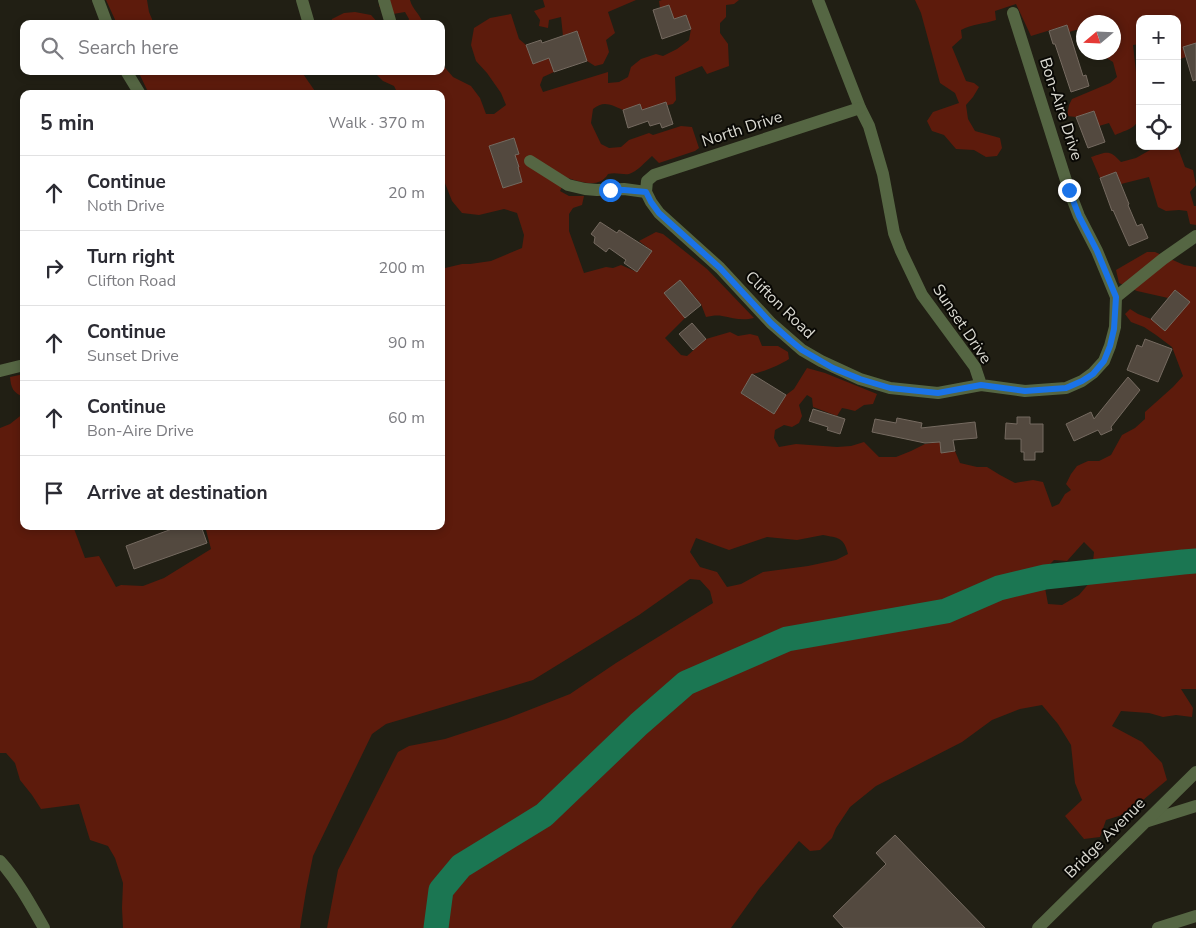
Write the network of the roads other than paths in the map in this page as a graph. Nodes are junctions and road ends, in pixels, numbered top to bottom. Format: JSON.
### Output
{"nodes":[{"id":1,"x":98,"y":0,"type":"edge"},
{"id":2,"x":302,"y":0,"type":"edge"},
{"id":3,"x":384,"y":0,"type":"edge"},
{"id":4,"x":818,"y":0,"type":"edge"},
{"id":5,"x":1013,"y":13,"type":"dead end"},
{"id":6,"x":106,"y":20,"type":"edge"},
{"id":7,"x":308,"y":20,"type":"edge"},
{"id":8,"x":391,"y":20,"type":"edge"},
{"id":9,"x":128,"y":75,"type":"edge"},
{"id":10,"x":138,"y":90,"type":"edge"},
{"id":11,"x":860,"y":108,"type":"junction"},
{"id":12,"x":530,"y":161,"type":"dead end"},
{"id":13,"x":646,"y":192,"type":"junction"},
{"id":14,"x":1196,"y":236,"type":"edge"},
{"id":15,"x":1116,"y":297,"type":"junction"},
{"id":16,"x":20,"y":366,"type":"edge"},
{"id":17,"x":0,"y":371,"type":"edge"},
{"id":18,"x":981,"y":385,"type":"junction"},
{"id":19,"x":1196,"y":772,"type":"edge"},
{"id":20,"x":1196,"y":806,"type":"edge"},
{"id":21,"x":1145,"y":822,"type":"junction"},
{"id":22,"x":0,"y":862,"type":"edge"},
{"id":23,"x":1196,"y":916,"type":"edge"},
{"id":24,"x":44,"y":928,"type":"edge"},
{"id":25,"x":1038,"y":928,"type":"edge"},
{"id":26,"x":1158,"y":928,"type":"edge"}],
"edges":[{"from":1,"to":6,"type":"street"},
{"from":2,"to":7,"type":"street"},
{"from":3,"to":8,"type":"street"},
{"from":4,"to":11,"type":"street","name":"Sunset Drive"},
{"from":5,"to":15,"type":"street","name":"Bon-Aire Drive"},
{"from":9,"to":10,"type":"street"},
{"from":11,"to":13,"type":"street","name":"North Drive"},
{"from":11,"to":18,"type":"street","name":"Sunset Drive"},
{"from":12,"to":13,"type":"street"},
{"from":13,"to":18,"type":"street","name":"Clifton Road"},
{"from":14,"to":15,"type":"street"},
{"from":15,"to":18,"type":"street","name":"Sunset Drive"},
{"from":16,"to":17,"type":"street"},
{"from":19,"to":21,"type":"street","name":"Bridge Avenue"},
{"from":20,"to":21,"type":"street"},
{"from":21,"to":25,"type":"street","name":"Bridge Avenue"},
{"from":22,"to":24,"type":"street"},
{"from":23,"to":26,"type":"street"}]}
